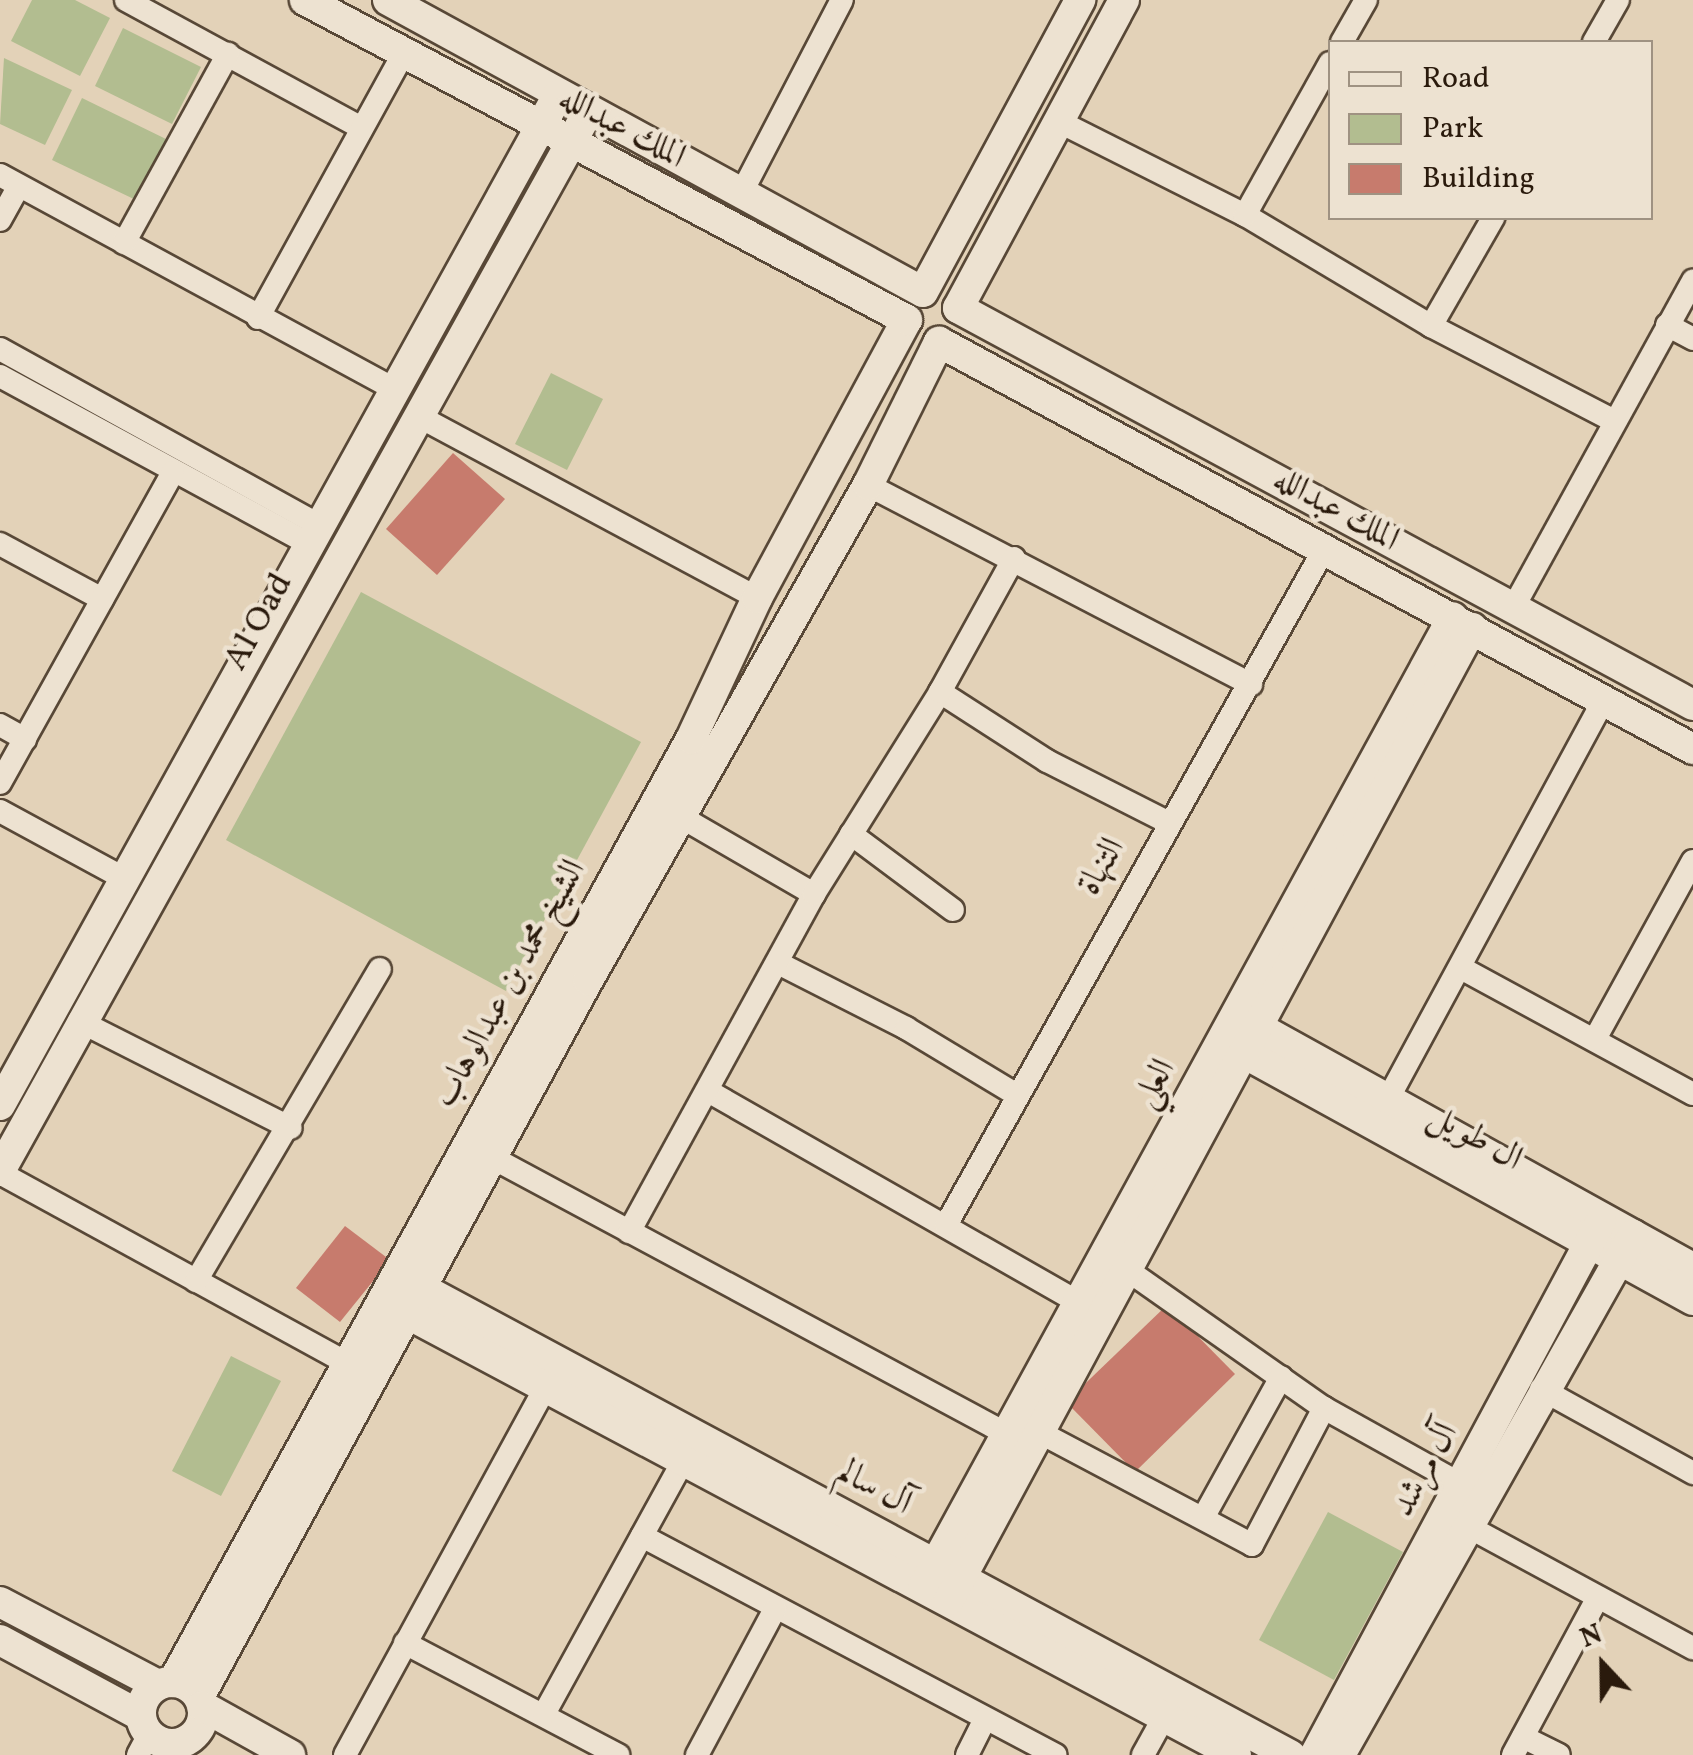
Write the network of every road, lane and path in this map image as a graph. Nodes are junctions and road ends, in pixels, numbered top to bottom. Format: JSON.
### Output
{"nodes":[{"id":1,"x":126,"y":0,"type":"edge"},
{"id":2,"x":304,"y":0,"type":"edge"},
{"id":3,"x":388,"y":0,"type":"edge"},
{"id":4,"x":841,"y":0,"type":"edge"},
{"id":5,"x":1080,"y":0,"type":"edge"},
{"id":6,"x":1124,"y":0,"type":"edge"},
{"id":7,"x":1366,"y":0,"type":"edge"},
{"id":8,"x":1618,"y":0,"type":"edge"},
{"id":9,"x":1343,"y":40,"type":"edge"},
{"id":10,"x":1595,"y":40,"type":"edge"},
{"id":11,"x":228,"y":54,"type":"junction"},
{"id":12,"x":403,"y":54,"type":"junction"},
{"id":13,"x":1328,"y":67,"type":"edge"},
{"id":14,"x":558,"y":96,"type":"junction"},
{"id":15,"x":588,"y":112,"type":"junction"},
{"id":16,"x":1058,"y":121,"type":"junction"},
{"id":17,"x":362,"y":128,"type":"junction"},
{"id":18,"x":540,"y":128,"type":"junction"},
{"id":19,"x":570,"y":143,"type":"junction"},
{"id":20,"x":9,"y":181,"type":"edge"},
{"id":21,"x":743,"y":190,"type":"junction"},
{"id":22,"x":1245,"y":215,"type":"junction"},
{"id":23,"x":0,"y":220,"type":"edge"},
{"id":24,"x":1492,"y":220,"type":"edge"},
{"id":25,"x":124,"y":243,"type":"junction"},
{"id":26,"x":1693,"y":280,"type":"edge"},
{"id":27,"x":923,"y":292,"type":"junction"},
{"id":28,"x":958,"y":308,"type":"junction"},
{"id":29,"x":258,"y":318,"type":"junction"},
{"id":30,"x":907,"y":320,"type":"junction"},
{"id":31,"x":1668,"y":325,"type":"junction"},
{"id":32,"x":1431,"y":326,"type":"junction"},
{"id":33,"x":1693,"y":339,"type":"edge"},
{"id":34,"x":939,"y":342,"type":"junction"},
{"id":35,"x":0,"y":349,"type":"edge"},
{"id":36,"x":0,"y":376,"type":"edge"},
{"id":37,"x":396,"y":390,"type":"junction"},
{"id":38,"x":418,"y":416,"type":"junction"},
{"id":39,"x":1612,"y":420,"type":"junction"},
{"id":40,"x":173,"y":472,"type":"junction"},
{"id":41,"x":868,"y":485,"type":"junction"},
{"id":42,"x":315,"y":535,"type":"junction"},
{"id":43,"x":0,"y":544,"type":"edge"},
{"id":44,"x":1326,"y":546,"type":"junction"},
{"id":45,"x":1014,"y":558,"type":"junction"},
{"id":46,"x":757,"y":598,"type":"junction"},
{"id":47,"x":102,"y":599,"type":"junction"},
{"id":48,"x":1512,"y":610,"type":"junction"},
{"id":49,"x":1463,"y":622,"type":"junction"},
{"id":50,"x":1251,"y":684,"type":"junction"},
{"id":51,"x":940,"y":692,"type":"junction"},
{"id":52,"x":1602,"y":702,"type":"junction"},
{"id":53,"x":1693,"y":706,"type":"edge"},
{"id":54,"x":0,"y":725,"type":"edge"},
{"id":55,"x":25,"y":739,"type":"junction"},
{"id":56,"x":1693,"y":749,"type":"edge"},
{"id":57,"x":0,"y":783,"type":"edge"},
{"id":58,"x":0,"y":811,"type":"edge"},
{"id":59,"x":680,"y":816,"type":"junction"},
{"id":60,"x":1167,"y":822,"type":"junction"},
{"id":61,"x":850,"y":834,"type":"junction"},
{"id":62,"x":1693,"y":861,"type":"edge"},
{"id":63,"x":125,"y":879,"type":"junction"},
{"id":64,"x":814,"y":894,"type":"junction"},
{"id":65,"x":953,"y":910,"type":"dead end"},
{"id":66,"x":778,"y":963,"type":"junction"},
{"id":67,"x":1461,"y":968,"type":"junction"},
{"id":68,"x":380,"y":969,"type":"dead end"},
{"id":69,"x":79,"y":1021,"type":"junction"},
{"id":70,"x":549,"y":1022,"type":"junction"},
{"id":71,"x":1239,"y":1033,"type":"junction"},
{"id":72,"x":1595,"y":1039,"type":"junction"},
{"id":73,"x":708,"y":1091,"type":"junction"},
{"id":74,"x":1693,"y":1094,"type":"edge"},
{"id":75,"x":1016,"y":1095,"type":"junction"},
{"id":76,"x":1388,"y":1098,"type":"junction"},
{"id":77,"x":0,"y":1105,"type":"edge"},
{"id":78,"x":291,"y":1128,"type":"junction"},
{"id":79,"x":491,"y":1157,"type":"junction"},
{"id":80,"x":0,"y":1172,"type":"edge"},
{"id":81,"x":946,"y":1225,"type":"junction"},
{"id":82,"x":630,"y":1232,"type":"junction"},
{"id":83,"x":1610,"y":1240,"type":"junction"},
{"id":84,"x":1693,"y":1268,"type":"edge"},
{"id":85,"x":1126,"y":1269,"type":"junction"},
{"id":86,"x":196,"y":1282,"type":"junction"},
{"id":87,"x":1693,"y":1300,"type":"edge"},
{"id":88,"x":415,"y":1301,"type":"junction"},
{"id":89,"x":1079,"y":1303,"type":"junction"},
{"id":90,"x":344,"y":1361,"type":"junction"},
{"id":91,"x":1281,"y":1377,"type":"junction"},
{"id":92,"x":546,"y":1386,"type":"junction"},
{"id":93,"x":1541,"y":1390,"type":"junction"},
{"id":94,"x":1324,"y":1408,"type":"junction"},
{"id":95,"x":1039,"y":1432,"type":"junction"},
{"id":96,"x":1007,"y":1434,"type":"junction"},
{"id":97,"x":685,"y":1457,"type":"junction"},
{"id":98,"x":1693,"y":1473,"type":"edge"},
{"id":99,"x":1458,"y":1483,"type":"junction"},
{"id":100,"x":1203,"y":1518,"type":"junction"},
{"id":101,"x":1467,"y":1526,"type":"junction"},
{"id":102,"x":642,"y":1536,"type":"junction"},
{"id":103,"x":942,"y":1582,"type":"junction"},
{"id":104,"x":1598,"y":1597,"type":"junction"},
{"id":105,"x":0,"y":1602,"type":"edge"},
{"id":106,"x":775,"y":1609,"type":"junction"},
{"id":107,"x":0,"y":1640,"type":"edge"},
{"id":108,"x":405,"y":1643,"type":"junction"},
{"id":109,"x":1693,"y":1648,"type":"edge"},
{"id":110,"x":183,"y":1693,"type":"junction"},
{"id":111,"x":544,"y":1714,"type":"junction"},
{"id":112,"x":1164,"y":1716,"type":"junction"},
{"id":113,"x":986,"y":1719,"type":"junction"},
{"id":114,"x":162,"y":1743,"type":"edge"},
{"id":115,"x":1518,"y":1746,"type":"edge"},
{"id":116,"x":290,"y":1755,"type":"edge"},
{"id":117,"x":345,"y":1755,"type":"edge"},
{"id":118,"x":618,"y":1755,"type":"edge"},
{"id":119,"x":697,"y":1755,"type":"edge"},
{"id":120,"x":967,"y":1755,"type":"edge"},
{"id":121,"x":1056,"y":1755,"type":"edge"},
{"id":122,"x":1143,"y":1755,"type":"edge"},
{"id":123,"x":1236,"y":1755,"type":"edge"},
{"id":124,"x":1290,"y":1755,"type":"edge"},
{"id":125,"x":1315,"y":1755,"type":"edge"},
{"id":126,"x":1340,"y":1755,"type":"edge"},
{"id":127,"x":1559,"y":1755,"type":"edge"}],
"edges":[{"from":1,"to":11,"type":"street"},
{"from":2,"to":12,"type":"street","name":"الملك عبدالله"},
{"from":3,"to":14,"type":"street","name":"الملك عبدالله"},
{"from":4,"to":21,"type":"street"},
{"from":5,"to":27,"type":"street"},
{"from":6,"to":16,"type":"street"},
{"from":7,"to":9,"type":"street"},
{"from":8,"to":10,"type":"street"},
{"from":11,"to":17,"type":"street"},
{"from":11,"to":25,"type":"street"},
{"from":12,"to":17,"type":"street"},
{"from":12,"to":18,"type":"street","name":"الملك عبدالله"},
{"from":13,"to":22,"type":"street"},
{"from":14,"to":15,"type":"street","name":"الملك عبدالله"},
{"from":14,"to":18,"type":"street","name":"Al Oad"},
{"from":15,"to":19,"type":"street","name":"Al Oad"},
{"from":15,"to":21,"type":"street","name":"الملك عبدالله"},
{"from":16,"to":22,"type":"street"},
{"from":16,"to":28,"type":"street"},
{"from":17,"to":29,"type":"street"},
{"from":18,"to":19,"type":"street","name":"الملك عبدالله"},
{"from":18,"to":37,"type":"street","name":"Al Oad"},
{"from":19,"to":30,"type":"street","name":"الملك عبدالله"},
{"from":19,"to":38,"type":"street","name":"Al Oad"},
{"from":20,"to":23,"type":"street"},
{"from":20,"to":25,"type":"street"},
{"from":21,"to":27,"type":"street","name":"الملك عبدالله"},
{"from":22,"to":32,"type":"street"},
{"from":24,"to":32,"type":"street"},
{"from":25,"to":29,"type":"street"},
{"from":26,"to":31,"type":"street"},
{"from":27,"to":28,"type":"street"},
{"from":27,"to":30,"type":"street"},
{"from":28,"to":34,"type":"street"},
{"from":28,"to":48,"type":"street","name":"الملك عبدالله"},
{"from":29,"to":37,"type":"street"},
{"from":30,"to":34,"type":"street"},
{"from":30,"to":46,"type":"street","name":"الشيخ محمد بن عبدالوهاب"},
{"from":31,"to":33,"type":"street"},
{"from":31,"to":39,"type":"street"},
{"from":32,"to":39,"type":"street"},
{"from":34,"to":41,"type":"street","name":"الشيخ محمد بن عبدالوهاب"},
{"from":34,"to":44,"type":"street","name":"الملك عبدالله"},
{"from":35,"to":42,"type":"street"},
{"from":36,"to":40,"type":"street"},
{"from":37,"to":42,"type":"street","name":"Al Oad"},
{"from":38,"to":46,"type":"street"},
{"from":38,"to":69,"type":"street","name":"Al Oad"},
{"from":39,"to":48,"type":"street"},
{"from":40,"to":42,"type":"street"},
{"from":40,"to":47,"type":"street"},
{"from":41,"to":45,"type":"street"},
{"from":41,"to":59,"type":"street","name":"الشيخ محمد بن عبدالوهاب"},
{"from":42,"to":63,"type":"street","name":"Al Oad"},
{"from":43,"to":47,"type":"street"},
{"from":44,"to":49,"type":"street","name":"الملك عبدالله"},
{"from":44,"to":50,"type":"street","name":"التنهاة"},
{"from":45,"to":50,"type":"street"},
{"from":45,"to":51,"type":"street"},
{"from":46,"to":70,"type":"street","name":"الشيخ محمد بن عبدالوهاب"},
{"from":47,"to":55,"type":"street"},
{"from":48,"to":53,"type":"street","name":"الملك عبدالله"},
{"from":49,"to":52,"type":"street","name":"الملك عبدالله"},
{"from":49,"to":71,"type":"street","name":"العلي"},
{"from":50,"to":60,"type":"street","name":"التنهاة"},
{"from":51,"to":60,"type":"street"},
{"from":51,"to":61,"type":"street"},
{"from":52,"to":56,"type":"street","name":"الملك عبدالله"},
{"from":52,"to":67,"type":"street"},
{"from":54,"to":55,"type":"street"},
{"from":55,"to":57,"type":"street"},
{"from":58,"to":63,"type":"street"},
{"from":59,"to":64,"type":"street"},
{"from":59,"to":70,"type":"street","name":"الشيخ محمد بن عبدالوهاب"},
{"from":60,"to":75,"type":"street","name":"التنهاة"},
{"from":61,"to":64,"type":"street"},
{"from":61,"to":65,"type":"street"},
{"from":62,"to":72,"type":"street"},
{"from":63,"to":77,"type":"street","name":"Al Oad"},
{"from":64,"to":66,"type":"street"},
{"from":66,"to":73,"type":"street"},
{"from":66,"to":75,"type":"street"},
{"from":67,"to":72,"type":"street"},
{"from":67,"to":76,"type":"street"},
{"from":68,"to":78,"type":"street"},
{"from":69,"to":78,"type":"street"},
{"from":69,"to":80,"type":"street","name":"Al Oad"},
{"from":70,"to":79,"type":"street","name":"الشيخ محمد بن عبدالوهاب"},
{"from":70,"to":90,"type":"street","name":"الشيخ محمد بن عبدالوهاب"},
{"from":71,"to":76,"type":"street","name":"ال طويل"},
{"from":71,"to":83,"type":"street","name":"ال طويل"},
{"from":71,"to":85,"type":"street","name":"العلي"},
{"from":71,"to":89,"type":"street","name":"العلي"},
{"from":72,"to":74,"type":"street"},
{"from":73,"to":81,"type":"street"},
{"from":73,"to":82,"type":"street"},
{"from":75,"to":81,"type":"street","name":"التنهاة"},
{"from":76,"to":83,"type":"street","name":"ال طويل"},
{"from":78,"to":86,"type":"street"},
{"from":79,"to":82,"type":"street"},
{"from":79,"to":88,"type":"street","name":"الشيخ محمد بن عبدالوهاب"},
{"from":80,"to":86,"type":"street"},
{"from":81,"to":89,"type":"street"},
{"from":82,"to":96,"type":"street"},
{"from":83,"to":84,"type":"street","name":"ال طويل"},
{"from":83,"to":87,"type":"street","name":"ال طويل"},
{"from":83,"to":93,"type":"street","name":"آل مرشد"},
{"from":83,"to":99,"type":"street","name":"آل مرشد"},
{"from":85,"to":91,"type":"street"},
{"from":85,"to":95,"type":"street","name":"العلي"},
{"from":86,"to":90,"type":"street"},
{"from":88,"to":92,"type":"street","name":"آل سالم"},
{"from":88,"to":103,"type":"street","name":"آل سالم"},
{"from":88,"to":110,"type":"street","name":"الشيخ محمد بن عبدالوهاب"},
{"from":89,"to":96,"type":"street","name":"العلي"},
{"from":90,"to":110,"type":"street","name":"الشيخ محمد بن عبدالوهاب"},
{"from":91,"to":94,"type":"street"},
{"from":91,"to":100,"type":"street"},
{"from":92,"to":97,"type":"street","name":"آل سالم"},
{"from":92,"to":108,"type":"street"},
{"from":93,"to":98,"type":"street"},
{"from":93,"to":101,"type":"street","name":"آل مرشد"},
{"from":94,"to":99,"type":"street"},
{"from":94,"to":100,"type":"street"},
{"from":95,"to":100,"type":"street"},
{"from":95,"to":103,"type":"street","name":"العلي"},
{"from":96,"to":103,"type":"street","name":"العلي"},
{"from":97,"to":102,"type":"street"},
{"from":97,"to":103,"type":"street","name":"آل سالم"},
{"from":99,"to":125,"type":"street","name":"آل مرشد"},
{"from":101,"to":104,"type":"street"},
{"from":101,"to":126,"type":"street","name":"آل مرشد"},
{"from":102,"to":106,"type":"street"},
{"from":102,"to":111,"type":"street"},
{"from":103,"to":112,"type":"street","name":"آل سالم"},
{"from":103,"to":124,"type":"street","name":"آل سالم"},
{"from":104,"to":109,"type":"street"},
{"from":104,"to":115,"type":"street"},
{"from":105,"to":110,"type":"street"},
{"from":106,"to":113,"type":"street"},
{"from":106,"to":119,"type":"street"},
{"from":107,"to":114,"type":"street"},
{"from":108,"to":111,"type":"street"},
{"from":108,"to":117,"type":"street"},
{"from":110,"to":114,"type":"street"},
{"from":110,"to":114,"type":"street"},
{"from":110,"to":116,"type":"street"},
{"from":111,"to":118,"type":"street"},
{"from":112,"to":122,"type":"street"},
{"from":112,"to":123,"type":"street","name":"آل سالم"},
{"from":113,"to":120,"type":"street"},
{"from":113,"to":121,"type":"street"},
{"from":115,"to":127,"type":"street"}]}
